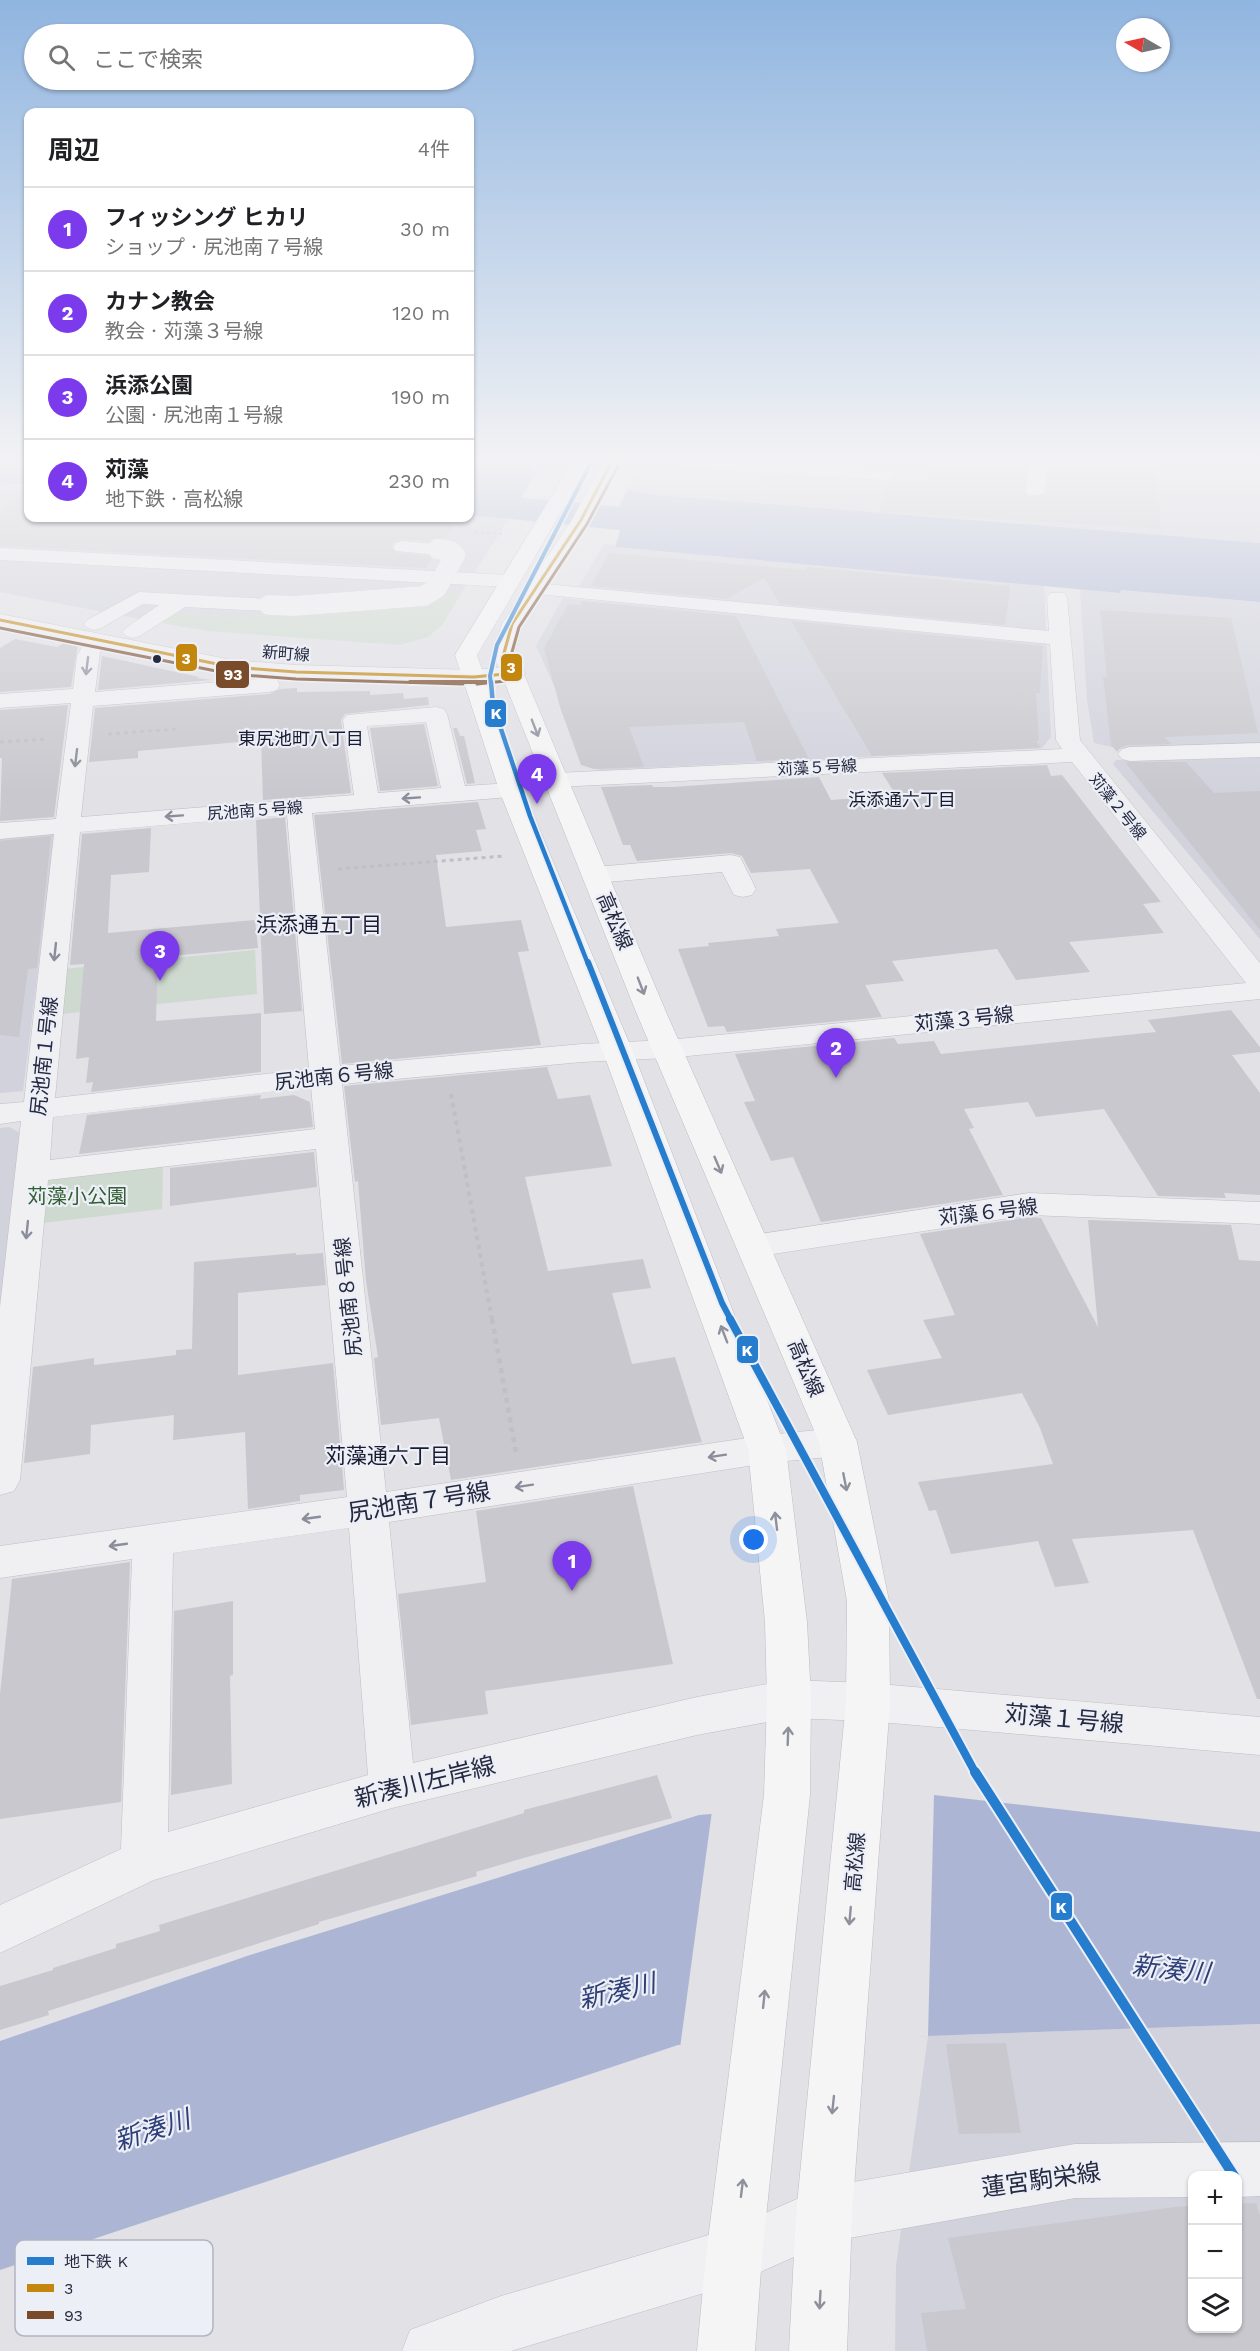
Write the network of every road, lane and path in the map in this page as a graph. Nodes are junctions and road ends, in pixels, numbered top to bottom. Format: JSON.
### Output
{"nodes":[{"id":1,"x":366,"y":573,"type":"edge"},
{"id":2,"x":446,"y":573,"type":"edge"},
{"id":3,"x":514,"y":573,"type":"edge"},
{"id":4,"x":545,"y":573,"type":"edge"},
{"id":5,"x":509,"y":580,"type":"junction"},
{"id":6,"x":534,"y":589,"type":"junction"},
{"id":7,"x":1058,"y":597,"type":"dead end"},
{"id":8,"x":181,"y":600,"type":"junction"},
{"id":9,"x":0,"y":606,"type":"edge"},
{"id":10,"x":0,"y":620,"type":"edge"},
{"id":11,"x":36,"y":627,"type":"junction"},
{"id":12,"x":133,"y":632,"type":"junction"},
{"id":13,"x":100,"y":633,"type":"junction"},
{"id":14,"x":0,"y":638,"type":"edge"},
{"id":15,"x":1059,"y":638,"type":"junction"},
{"id":16,"x":509,"y":663,"type":"junction"},
{"id":17,"x":470,"y":666,"type":"junction"},
{"id":18,"x":296,"y":672,"type":"junction"},
{"id":19,"x":83,"y":698,"type":"junction"},
{"id":20,"x":0,"y":701,"type":"edge"},
{"id":21,"x":177,"y":729,"type":"dead end"},
{"id":22,"x":78,"y":736,"type":"junction"},
{"id":23,"x":0,"y":742,"type":"edge"},
{"id":24,"x":1260,"y":750,"type":"edge"},
{"id":25,"x":1130,"y":754,"type":"dead end"},
{"id":26,"x":1078,"y":755,"type":"junction"},
{"id":27,"x":556,"y":780,"type":"junction"},
{"id":28,"x":511,"y":790,"type":"junction"},
{"id":29,"x":455,"y":795,"type":"junction"},
{"id":30,"x":367,"y":801,"type":"junction"},
{"id":31,"x":299,"y":806,"type":"junction"},
{"id":32,"x":68,"y":824,"type":"junction"},
{"id":33,"x":0,"y":831,"type":"edge"},
{"id":34,"x":504,"y":856,"type":"dead end"},
{"id":35,"x":305,"y":872,"type":"junction"},
{"id":36,"x":596,"y":875,"type":"junction"},
{"id":37,"x":743,"y":889,"type":"dead end"},
{"id":38,"x":1260,"y":982,"type":"edge"},
{"id":39,"x":1260,"y":990,"type":"edge"},
{"id":40,"x":668,"y":1049,"type":"junction"},
{"id":41,"x":618,"y":1052,"type":"junction"},
{"id":42,"x":446,"y":1065,"type":"junction"},
{"id":43,"x":327,"y":1076,"type":"junction"},
{"id":44,"x":39,"y":1110,"type":"junction"},
{"id":45,"x":0,"y":1114,"type":"edge"},
{"id":46,"x":332,"y":1137,"type":"junction"},
{"id":47,"x":33,"y":1172,"type":"junction"},
{"id":48,"x":1260,"y":1213,"type":"edge"},
{"id":49,"x":753,"y":1246,"type":"junction"},
{"id":50,"x":838,"y":1442,"type":"junction"},
{"id":51,"x":767,"y":1449,"type":"junction"},
{"id":52,"x":0,"y":1480,"type":"edge"},
{"id":53,"x":522,"y":1486,"type":"junction"},
{"id":54,"x":368,"y":1510,"type":"junction"},
{"id":55,"x":153,"y":1540,"type":"junction"},
{"id":56,"x":0,"y":1562,"type":"edge"},
{"id":57,"x":789,"y":1699,"type":"junction"},
{"id":58,"x":867,"y":1702,"type":"junction"},
{"id":59,"x":1260,"y":1736,"type":"edge"},
{"id":60,"x":392,"y":1788,"type":"junction"},
{"id":61,"x":144,"y":1861,"type":"junction"},
{"id":62,"x":0,"y":1930,"type":"edge"},
{"id":63,"x":1260,"y":2169,"type":"edge"},
{"id":64,"x":824,"y":2215,"type":"junction"},
{"id":65,"x":734,"y":2256,"type":"junction"},
{"id":66,"x":431,"y":2351,"type":"edge"},
{"id":67,"x":726,"y":2351,"type":"edge"},
{"id":68,"x":818,"y":2351,"type":"edge"}],
"edges":[{"from":1,"to":5,"type":"street"},
{"from":2,"to":8,"type":"street","bridge":true},
{"from":3,"to":5,"type":"main road"},
{"from":4,"to":6,"type":"main road"},
{"from":5,"to":17,"type":"main road"},
{"from":6,"to":15,"type":"street"},
{"from":6,"to":16,"type":"main road"},
{"from":7,"to":15,"type":"street","name":"苅藻２号線"},
{"from":8,"to":12,"type":"street"},
{"from":8,"to":13,"type":"street"},
{"from":9,"to":13,"type":"street","name":"新町線"},
{"from":10,"to":11,"type":"street","name":"新町線"},
{"from":11,"to":13,"type":"street","name":"新町線"},
{"from":11,"to":14,"type":"street"},
{"from":12,"to":13,"type":"street","name":"新町線"},
{"from":12,"to":17,"type":"street","name":"新町線"},
{"from":13,"to":18,"type":"street","name":"新町線"},
{"from":13,"to":19,"type":"street","name":"尻池南１号線","one_way":true},
{"from":15,"to":26,"type":"street","name":"苅藻２号線"},
{"from":16,"to":17,"type":"street","name":"新町線"},
{"from":16,"to":27,"type":"main road","name":"高松線","one_way":true},
{"from":17,"to":18,"type":"street","name":"新町線"},
{"from":17,"to":28,"type":"main road"},
{"from":18,"to":19,"type":"street"},
{"from":19,"to":20,"type":"street"},
{"from":19,"to":22,"type":"street","name":"尻池南１号線"},
{"from":21,"to":22,"type":"path"},
{"from":22,"to":23,"type":"path"},
{"from":22,"to":32,"type":"street","name":"尻池南１号線","one_way":true},
{"from":24,"to":25,"type":"street"},
{"from":26,"to":27,"type":"street","name":"苅藻５号線"},
{"from":26,"to":38,"type":"street","name":"苅藻２号線"},
{"from":27,"to":36,"type":"main road","name":"高松線"},
{"from":28,"to":29,"type":"street","name":"尻池南５号線"},
{"from":28,"to":41,"type":"main road"},
{"from":29,"to":30,"type":"street","name":"尻池南５号線","one_way":true},
{"from":29,"to":30,"type":"street"},
{"from":30,"to":31,"type":"street","name":"尻池南５号線"},
{"from":31,"to":32,"type":"street","name":"尻池南５号線","one_way":true},
{"from":31,"to":35,"type":"street","name":"尻池南８号線"},
{"from":32,"to":33,"type":"street","name":"尻池南５号線"},
{"from":32,"to":44,"type":"street","name":"尻池南１号線","one_way":true},
{"from":34,"to":35,"type":"path"},
{"from":35,"to":43,"type":"street","name":"尻池南８号線"},
{"from":36,"to":37,"type":"street"},
{"from":36,"to":40,"type":"main road","name":"高松線","one_way":true},
{"from":39,"to":40,"type":"street","name":"苅藻３号線"},
{"from":40,"to":41,"type":"street","name":"尻池南６号線"},
{"from":40,"to":49,"type":"main road","name":"高松線","one_way":true},
{"from":41,"to":42,"type":"street","name":"尻池南６号線"},
{"from":51,"to":41,"type":"main road","one_way":true},
{"from":42,"to":43,"type":"street","name":"尻池南６号線"},
{"from":42,"to":53,"type":"path"},
{"from":43,"to":44,"type":"street","name":"尻池南６号線"},
{"from":43,"to":46,"type":"street","name":"尻池南８号線"},
{"from":44,"to":45,"type":"street","name":"尻池南６号線"},
{"from":44,"to":47,"type":"street","name":"尻池南１号線"},
{"from":46,"to":47,"type":"street"},
{"from":46,"to":54,"type":"street","name":"尻池南８号線"},
{"from":47,"to":52,"type":"street","name":"尻池南１号線","one_way":true},
{"from":48,"to":49,"type":"street","name":"苅藻６号線"},
{"from":49,"to":50,"type":"main road","name":"高松線"},
{"from":50,"to":51,"type":"street","name":"尻池南７号線"},
{"from":50,"to":58,"type":"main road","name":"高松線","one_way":true},
{"from":51,"to":53,"type":"street","name":"尻池南７号線","one_way":true},
{"from":57,"to":51,"type":"main road","one_way":true},
{"from":53,"to":54,"type":"street","name":"尻池南７号線"},
{"from":54,"to":55,"type":"street","name":"尻池南７号線","one_way":true},
{"from":54,"to":60,"type":"street","name":"尻池南８号線"},
{"from":55,"to":56,"type":"street","name":"尻池南７号線","one_way":true},
{"from":55,"to":61,"type":"street"},
{"from":57,"to":58,"type":"street","name":"新湊川左岸線"},
{"from":57,"to":60,"type":"street","name":"新湊川左岸線"},
{"from":65,"to":57,"type":"main road","one_way":true},
{"from":58,"to":59,"type":"street","name":"苅藻１号線"},
{"from":58,"to":64,"type":"main road","name":"高松線","one_way":true},
{"from":60,"to":61,"type":"street","name":"新湊川左岸線"},
{"from":61,"to":62,"type":"street","name":"新湊川左岸線"},
{"from":63,"to":64,"type":"street","name":"蓮宮駒栄線"},
{"from":64,"to":65,"type":"street","name":"蓮宮駒栄線"},
{"from":64,"to":68,"type":"main road","name":"高松線","one_way":true},
{"from":65,"to":66,"type":"street","name":"蓮宮駒栄線"},
{"from":65,"to":67,"type":"main road"}]}
